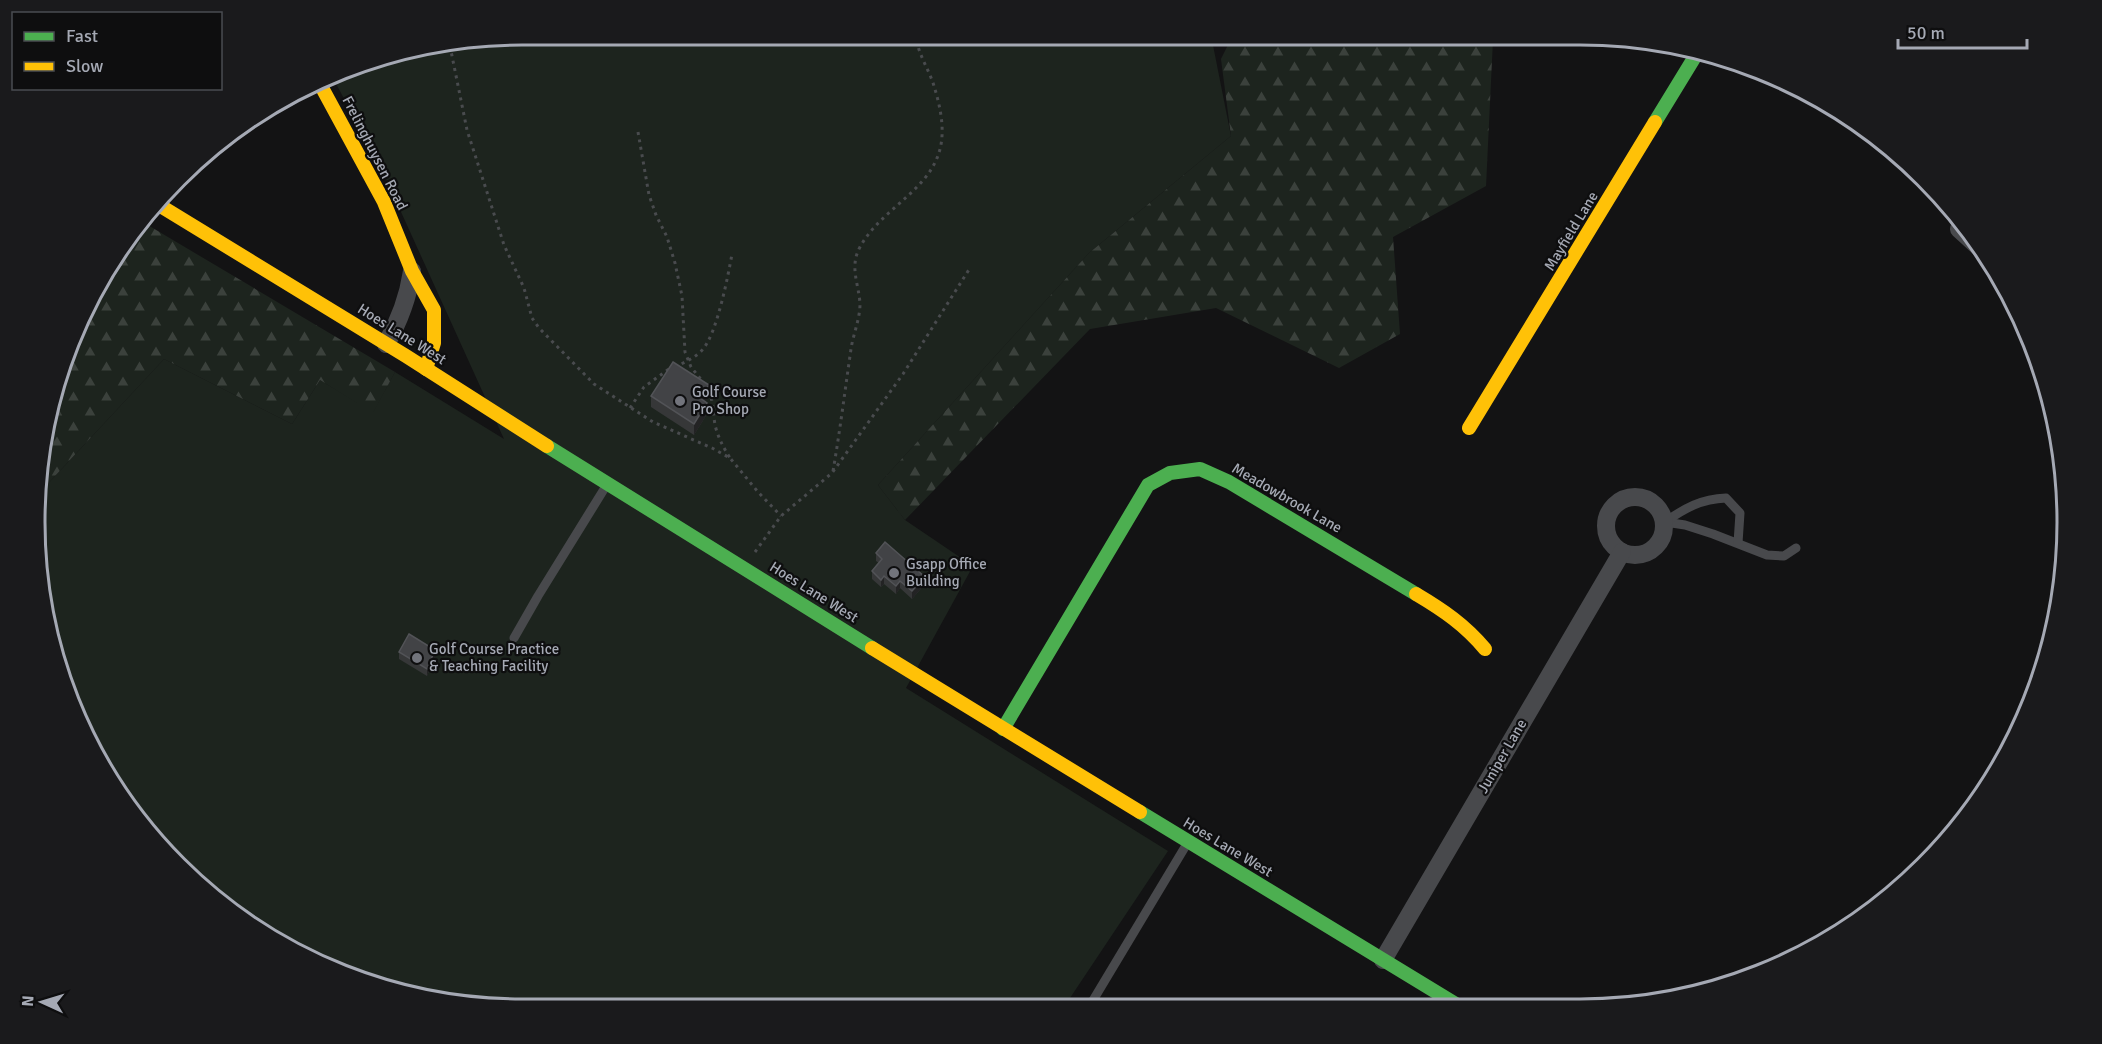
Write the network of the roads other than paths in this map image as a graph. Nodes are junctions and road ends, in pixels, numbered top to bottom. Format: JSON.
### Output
{"nodes":[{"id":1,"x":1694,"y":59,"type":"edge"},
{"id":2,"x":323,"y":88,"type":"edge"},
{"id":3,"x":163,"y":207,"type":"edge"},
{"id":4,"x":412,"y":271,"type":"junction"},
{"id":5,"x":386,"y":344,"type":"junction"},
{"id":6,"x":426,"y":369,"type":"junction"},
{"id":7,"x":1469,"y":428,"type":"dead end"},
{"id":8,"x":607,"y":484,"type":"junction"},
{"id":9,"x":1665,"y":522,"type":"junction"},
{"id":10,"x":1738,"y":543,"type":"junction"},
{"id":11,"x":1796,"y":548,"type":"dead end"},
{"id":12,"x":1622,"y":552,"type":"junction"},
{"id":13,"x":514,"y":638,"type":"dead end"},
{"id":14,"x":1485,"y":649,"type":"dead end"},
{"id":15,"x":1003,"y":729,"type":"junction"},
{"id":16,"x":1188,"y":842,"type":"junction"},
{"id":17,"x":1383,"y":960,"type":"junction"},
{"id":18,"x":1094,"y":999,"type":"edge"},
{"id":19,"x":1447,"y":999,"type":"edge"}],
"edges":[{"from":1,"to":7,"type":"street","name":"Mayfield Lane"},
{"from":2,"to":4,"type":"street","name":"Frelinghuysen Road"},
{"from":3,"to":5,"type":"street","name":"Hoes Lane West"},
{"from":4,"to":5,"type":"street"},
{"from":4,"to":6,"type":"street","name":"Frelinghuysen Road"},
{"from":5,"to":6,"type":"street","name":"Hoes Lane West"},
{"from":6,"to":8,"type":"street","name":"Hoes Lane West"},
{"from":8,"to":13,"type":"lane"},
{"from":8,"to":15,"type":"street","name":"Hoes Lane West"},
{"from":9,"to":10,"type":"lane"},
{"from":9,"to":10,"type":"lane"},
{"from":9,"to":12,"type":"street"},
{"from":9,"to":12,"type":"street"},
{"from":10,"to":11,"type":"lane"},
{"from":12,"to":17,"type":"street","name":"Juniper Lane"},
{"from":14,"to":15,"type":"street","name":"Meadowbrook Lane"},
{"from":15,"to":16,"type":"street","name":"Hoes Lane West"},
{"from":16,"to":17,"type":"street","name":"Hoes Lane West"},
{"from":16,"to":18,"type":"lane"},
{"from":17,"to":19,"type":"street","name":"Hoes Lane West"}]}
